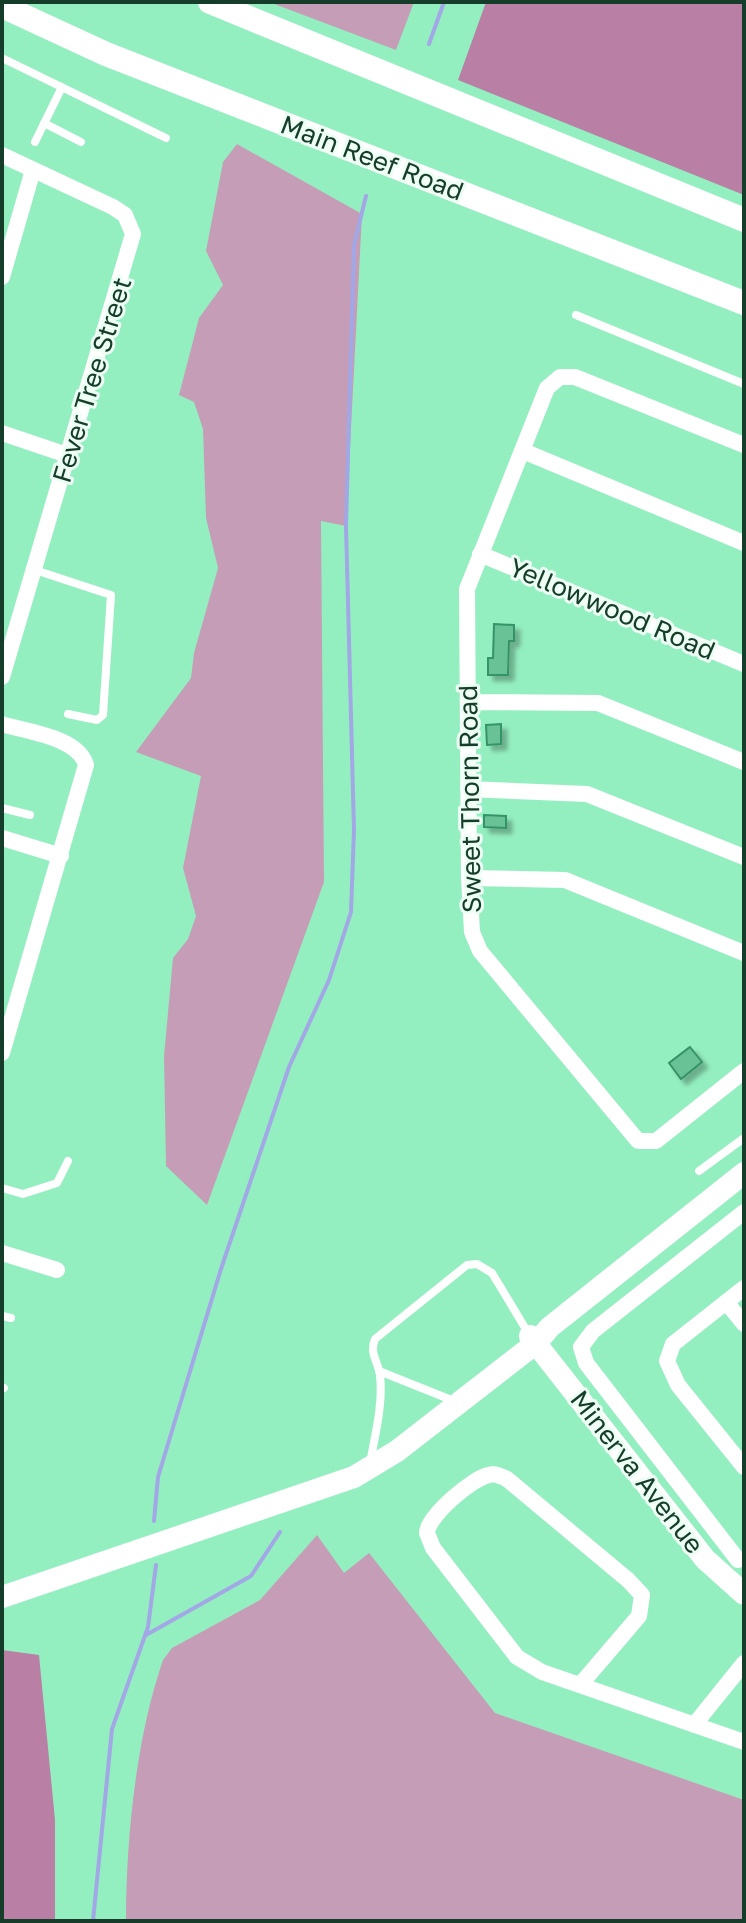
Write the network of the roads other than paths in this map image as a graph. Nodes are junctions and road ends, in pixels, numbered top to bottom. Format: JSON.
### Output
{"nodes":[{"id":1,"x":210,"y":2,"type":"edge"},
{"id":2,"x":2,"y":6,"type":"edge"},
{"id":3,"x":2,"y":58,"type":"edge"},
{"id":4,"x":62,"y":87,"type":"junction"},
{"id":5,"x":44,"y":123,"type":"junction"},
{"id":6,"x":166,"y":138,"type":"dead end"},
{"id":7,"x":35,"y":142,"type":"dead end"},
{"id":8,"x":81,"y":142,"type":"dead end"},
{"id":9,"x":2,"y":155,"type":"edge"},
{"id":10,"x":33,"y":170,"type":"junction"},
{"id":11,"x":744,"y":220,"type":"edge"},
{"id":12,"x":2,"y":277,"type":"edge"},
{"id":13,"x":744,"y":303,"type":"edge"},
{"id":14,"x":576,"y":315,"type":"dead end"},
{"id":15,"x":744,"y":384,"type":"edge"},
{"id":16,"x":2,"y":433,"type":"edge"},
{"id":17,"x":744,"y":445,"type":"edge"},
{"id":18,"x":523,"y":451,"type":"junction"},
{"id":19,"x":70,"y":456,"type":"junction"},
{"id":20,"x":744,"y":543,"type":"edge"},
{"id":21,"x":480,"y":554,"type":"junction"},
{"id":22,"x":35,"y":570,"type":"junction"},
{"id":23,"x":744,"y":664,"type":"edge"},
{"id":24,"x":2,"y":677,"type":"edge"},
{"id":25,"x":468,"y":702,"type":"junction"},
{"id":26,"x":68,"y":714,"type":"dead end"},
{"id":27,"x":2,"y":724,"type":"edge"},
{"id":28,"x":744,"y":762,"type":"edge"},
{"id":29,"x":468,"y":789,"type":"junction"},
{"id":30,"x":2,"y":808,"type":"edge"},
{"id":31,"x":30,"y":815,"type":"dead end"},
{"id":32,"x":2,"y":838,"type":"edge"},
{"id":33,"x":61,"y":856,"type":"junction"},
{"id":34,"x":744,"y":857,"type":"edge"},
{"id":35,"x":469,"y":878,"type":"junction"},
{"id":36,"x":744,"y":953,"type":"edge"},
{"id":37,"x":2,"y":1053,"type":"edge"},
{"id":38,"x":744,"y":1071,"type":"edge"},
{"id":39,"x":744,"y":1138,"type":"edge"},
{"id":40,"x":68,"y":1161,"type":"dead end"},
{"id":41,"x":699,"y":1171,"type":"dead end"},
{"id":42,"x":744,"y":1173,"type":"edge"},
{"id":43,"x":2,"y":1188,"type":"edge"},
{"id":44,"x":744,"y":1212,"type":"edge"},
{"id":45,"x":2,"y":1253,"type":"edge"},
{"id":46,"x":57,"y":1270,"type":"dead end"},
{"id":47,"x":744,"y":1288,"type":"edge"},
{"id":48,"x":726,"y":1302,"type":"junction"},
{"id":49,"x":744,"y":1324,"type":"edge"},
{"id":50,"x":539,"y":1335,"type":"junction"},
{"id":51,"x":379,"y":1371,"type":"junction"},
{"id":52,"x":449,"y":1399,"type":"junction"},
{"id":53,"x":371,"y":1458,"type":"junction"},
{"id":54,"x":744,"y":1467,"type":"edge"},
{"id":55,"x":235,"y":1516,"type":"junction"},
{"id":56,"x":738,"y":1560,"type":"dead end"},
{"id":57,"x":744,"y":1594,"type":"edge"},
{"id":58,"x":2,"y":1597,"type":"edge"},
{"id":59,"x":744,"y":1663,"type":"edge"},
{"id":60,"x":580,"y":1685,"type":"junction"},
{"id":61,"x":694,"y":1725,"type":"junction"},
{"id":62,"x":744,"y":1742,"type":"edge"}],
"edges":[{"from":1,"to":11,"type":"main road"},
{"from":2,"to":13,"type":"main road","name":"Main Reef Road"},
{"from":3,"to":4,"type":"lane"},
{"from":4,"to":5,"type":"lane"},
{"from":4,"to":6,"type":"lane"},
{"from":5,"to":7,"type":"lane"},
{"from":5,"to":8,"type":"lane"},
{"from":9,"to":10,"type":"street","name":"Fever Tree Street"},
{"from":10,"to":12,"type":"street"},
{"from":10,"to":19,"type":"street","name":"Fever Tree Street"},
{"from":14,"to":15,"type":"lane"},
{"from":16,"to":19,"type":"street"},
{"from":17,"to":18,"type":"street","name":"Sweet Thorn Road"},
{"from":18,"to":20,"type":"street"},
{"from":18,"to":21,"type":"street","name":"Sweet Thorn Road"},
{"from":19,"to":22,"type":"street","name":"Fever Tree Street"},
{"from":21,"to":23,"type":"street","name":"Yellowwood Road"},
{"from":21,"to":25,"type":"street","name":"Sweet Thorn Road"},
{"from":22,"to":24,"type":"street","name":"Fever Tree Street"},
{"from":22,"to":26,"type":"lane"},
{"from":25,"to":28,"type":"street"},
{"from":25,"to":29,"type":"street","name":"Sweet Thorn Road"},
{"from":27,"to":33,"type":"street"},
{"from":29,"to":34,"type":"street"},
{"from":29,"to":35,"type":"street","name":"Sweet Thorn Road"},
{"from":30,"to":31,"type":"lane"},
{"from":32,"to":33,"type":"street"},
{"from":33,"to":37,"type":"street"},
{"from":35,"to":36,"type":"street"},
{"from":35,"to":38,"type":"street","name":"Sweet Thorn Road"},
{"from":39,"to":41,"type":"lane"},
{"from":40,"to":43,"type":"lane"},
{"from":42,"to":50,"type":"street"},
{"from":44,"to":56,"type":"street"},
{"from":45,"to":46,"type":"street"},
{"from":47,"to":48,"type":"street"},
{"from":48,"to":49,"type":"street"},
{"from":48,"to":54,"type":"street"},
{"from":50,"to":51,"type":"lane"},
{"from":50,"to":52,"type":"street"},
{"from":50,"to":55,"type":"street"},
{"from":50,"to":57,"type":"street","name":"Minerva Avenue"},
{"from":51,"to":52,"type":"lane"},
{"from":51,"to":53,"type":"lane"},
{"from":52,"to":53,"type":"street"},
{"from":53,"to":55,"type":"street"},
{"from":55,"to":58,"type":"street"},
{"from":59,"to":61,"type":"street"},
{"from":60,"to":60,"type":"street"},
{"from":60,"to":61,"type":"street"},
{"from":61,"to":62,"type":"street"}]}
